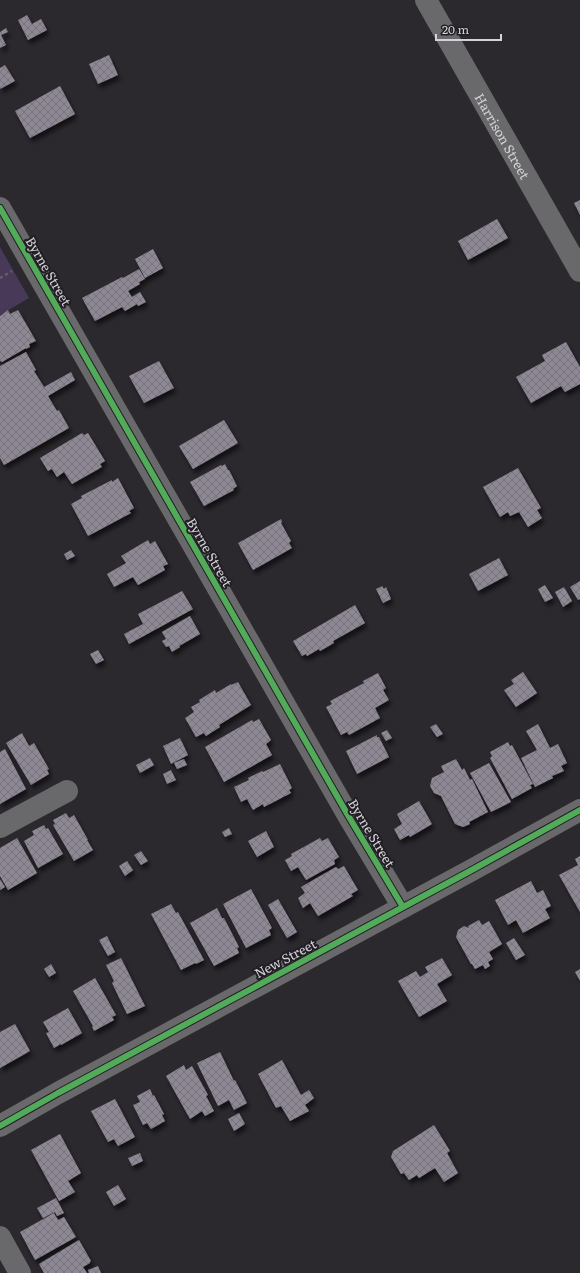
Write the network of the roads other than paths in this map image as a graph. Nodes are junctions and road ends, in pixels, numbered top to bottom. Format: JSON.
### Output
{"nodes":[{"id":1,"x":426,"y":0,"type":"edge"},
{"id":2,"x":0,"y":208,"type":"edge"},
{"id":3,"x":580,"y":271,"type":"edge"},
{"id":4,"x":67,"y":790,"type":"dead end"},
{"id":5,"x":580,"y":810,"type":"edge"},
{"id":6,"x":0,"y":827,"type":"edge"},
{"id":7,"x":403,"y":907,"type":"junction"},
{"id":8,"x":0,"y":1126,"type":"edge"},
{"id":9,"x":0,"y":1237,"type":"edge"},
{"id":10,"x":20,"y":1273,"type":"edge"}],
"edges":[{"from":1,"to":3,"type":"street","name":"Harrison Street"},
{"from":2,"to":7,"type":"street","name":"Byrne Street"},
{"from":4,"to":6,"type":"street"},
{"from":5,"to":7,"type":"street","name":"New Street"},
{"from":7,"to":8,"type":"street","name":"New Street"},
{"from":9,"to":10,"type":"street"}]}
